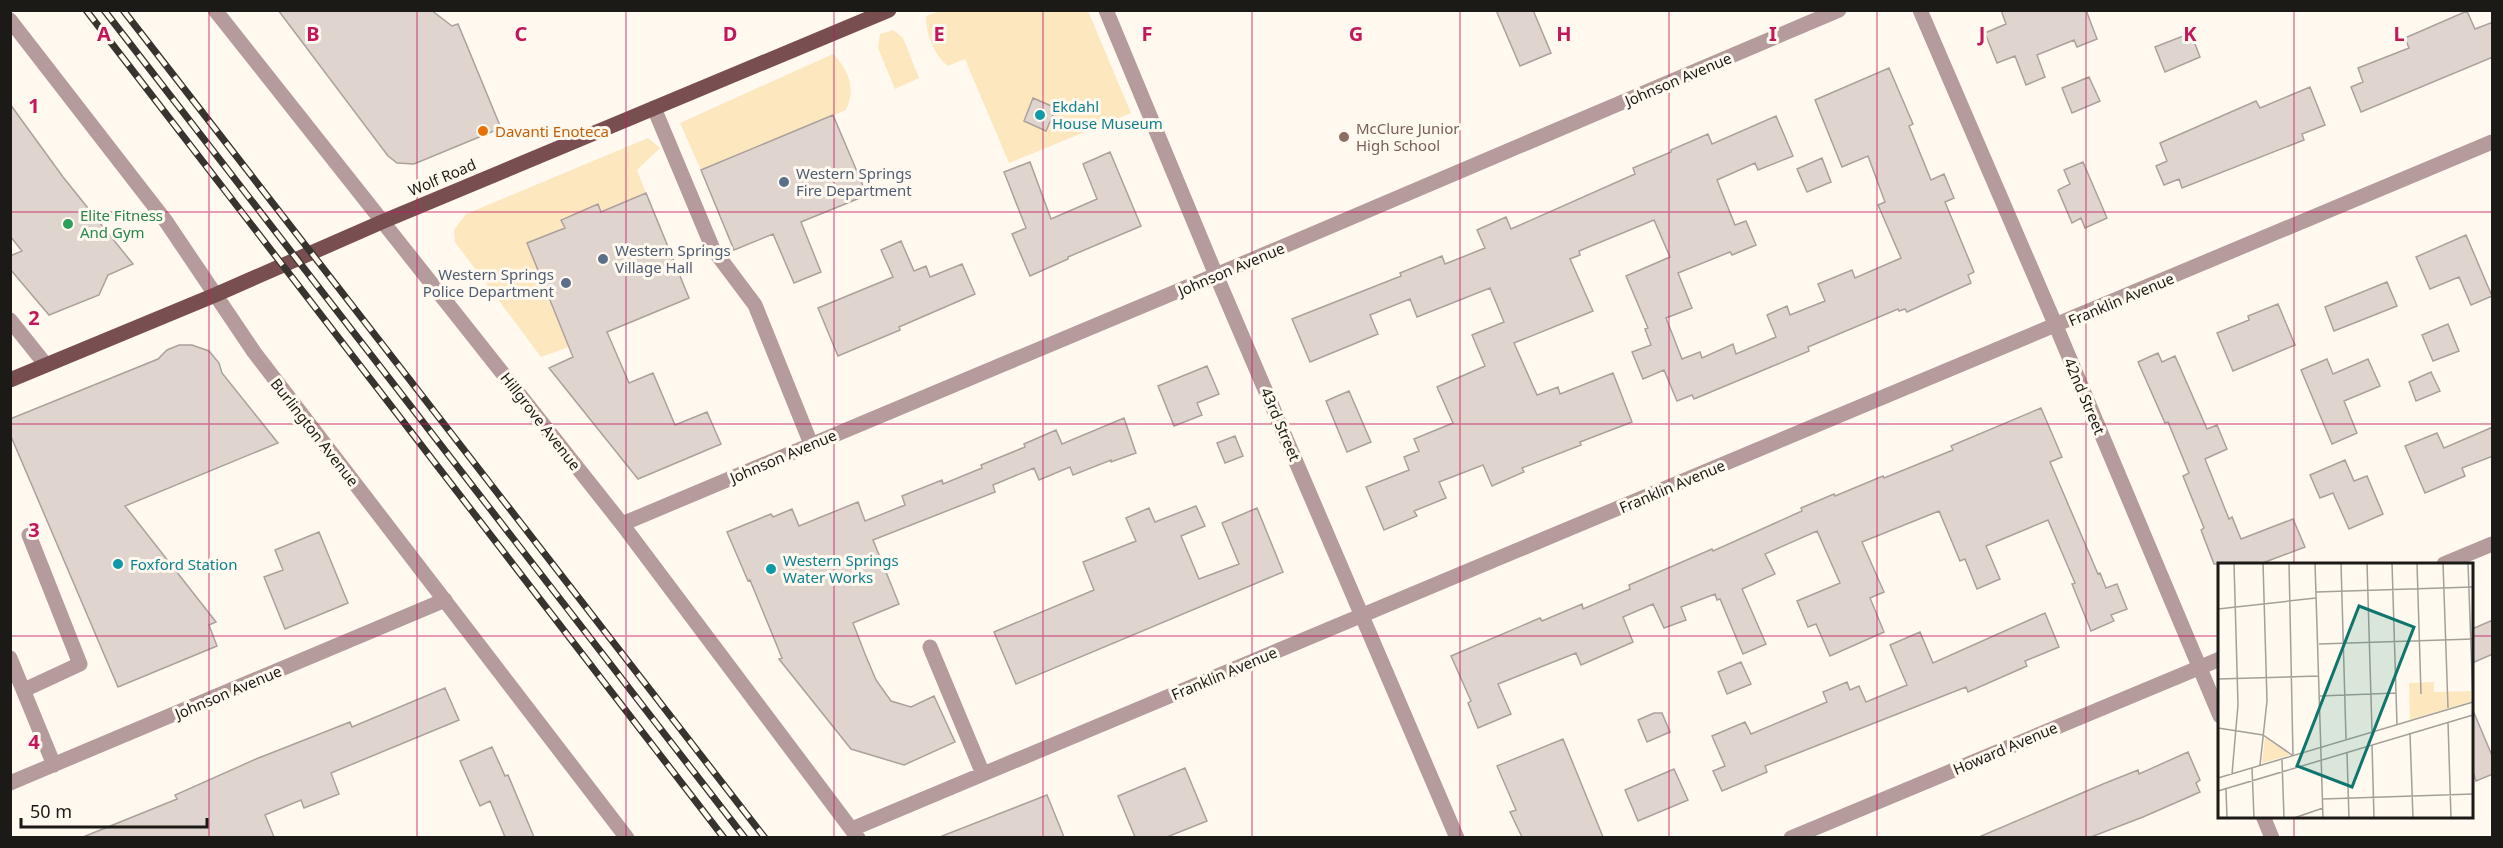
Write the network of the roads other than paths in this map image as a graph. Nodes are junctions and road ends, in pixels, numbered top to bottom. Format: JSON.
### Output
{"nodes":[{"id":1,"x":215,"y":10,"type":"edge"},
{"id":2,"x":889,"y":10,"type":"edge"},
{"id":3,"x":1106,"y":10,"type":"edge"},
{"id":4,"x":1839,"y":10,"type":"edge"},
{"id":5,"x":1920,"y":10,"type":"edge"},
{"id":6,"x":10,"y":20,"type":"edge"},
{"id":7,"x":654,"y":108,"type":"junction"},
{"id":8,"x":2493,"y":142,"type":"edge"},
{"id":9,"x":384,"y":221,"type":"junction"},
{"id":10,"x":1216,"y":275,"type":"junction"},
{"id":11,"x":215,"y":295,"type":"junction"},
{"id":12,"x":10,"y":320,"type":"edge"},
{"id":13,"x":2056,"y":326,"type":"junction"},
{"id":14,"x":46,"y":365,"type":"junction"},
{"id":15,"x":10,"y":380,"type":"edge"},
{"id":16,"x":811,"y":444,"type":"junction"},
{"id":17,"x":622,"y":524,"type":"junction"},
{"id":18,"x":29,"y":535,"type":"dead end"},
{"id":19,"x":2493,"y":544,"type":"edge"},
{"id":20,"x":2446,"y":563,"type":"edge"},
{"id":21,"x":445,"y":600,"type":"junction"},
{"id":22,"x":1363,"y":614,"type":"junction"},
{"id":23,"x":930,"y":647,"type":"dead end"},
{"id":24,"x":10,"y":658,"type":"edge"},
{"id":25,"x":2218,"y":660,"type":"edge"},
{"id":26,"x":2199,"y":668,"type":"junction"},
{"id":27,"x":24,"y":690,"type":"junction"},
{"id":28,"x":2218,"y":711,"type":"edge"},
{"id":29,"x":54,"y":765,"type":"junction"},
{"id":30,"x":983,"y":774,"type":"junction"},
{"id":31,"x":10,"y":783,"type":"edge"},
{"id":32,"x":2264,"y":818,"type":"edge"},
{"id":33,"x":855,"y":833,"type":"edge"},
{"id":34,"x":627,"y":837,"type":"edge"},
{"id":35,"x":1457,"y":837,"type":"edge"},
{"id":36,"x":1791,"y":837,"type":"edge"},
{"id":37,"x":2272,"y":837,"type":"edge"}],
"edges":[{"from":1,"to":9,"type":"street","name":"Hillgrove Avenue"},
{"from":2,"to":7,"type":"main road","name":"Wolf Road"},
{"from":3,"to":10,"type":"street","name":"43rd Street"},
{"from":4,"to":10,"type":"street","name":"Johnson Avenue"},
{"from":5,"to":13,"type":"street","name":"42nd Street"},
{"from":6,"to":11,"type":"street","name":"Burlington Avenue"},
{"from":7,"to":9,"type":"main road","name":"Wolf Road"},
{"from":7,"to":16,"type":"street"},
{"from":8,"to":13,"type":"street","name":"Franklin Avenue"},
{"from":9,"to":11,"type":"main road","name":"Wolf Road"},
{"from":9,"to":17,"type":"street","name":"Hillgrove Avenue"},
{"from":10,"to":16,"type":"street","name":"Johnson Avenue"},
{"from":10,"to":22,"type":"street","name":"43rd Street"},
{"from":11,"to":14,"type":"main road","name":"Wolf Road"},
{"from":11,"to":21,"type":"street","name":"Burlington Avenue"},
{"from":12,"to":14,"type":"street"},
{"from":13,"to":22,"type":"street","name":"Franklin Avenue"},
{"from":13,"to":26,"type":"street","name":"42nd Street"},
{"from":14,"to":15,"type":"main road","name":"Wolf Road"},
{"from":16,"to":17,"type":"street","name":"Johnson Avenue"},
{"from":17,"to":33,"type":"street","name":"Hillgrove Avenue"},
{"from":18,"to":27,"type":"street"},
{"from":19,"to":20,"type":"street"},
{"from":21,"to":29,"type":"street","name":"Johnson Avenue"},
{"from":21,"to":34,"type":"street","name":"Burlington Avenue"},
{"from":22,"to":30,"type":"street","name":"Franklin Avenue"},
{"from":22,"to":35,"type":"street","name":"43rd Street"},
{"from":23,"to":30,"type":"street"},
{"from":24,"to":27,"type":"street"},
{"from":25,"to":26,"type":"street","name":"Howard Avenue"},
{"from":26,"to":28,"type":"street","name":"42nd Street"},
{"from":26,"to":36,"type":"street","name":"Howard Avenue"},
{"from":27,"to":29,"type":"street"},
{"from":29,"to":31,"type":"street","name":"Johnson Avenue"},
{"from":30,"to":33,"type":"street","name":"Franklin Avenue"},
{"from":32,"to":37,"type":"street"}]}
